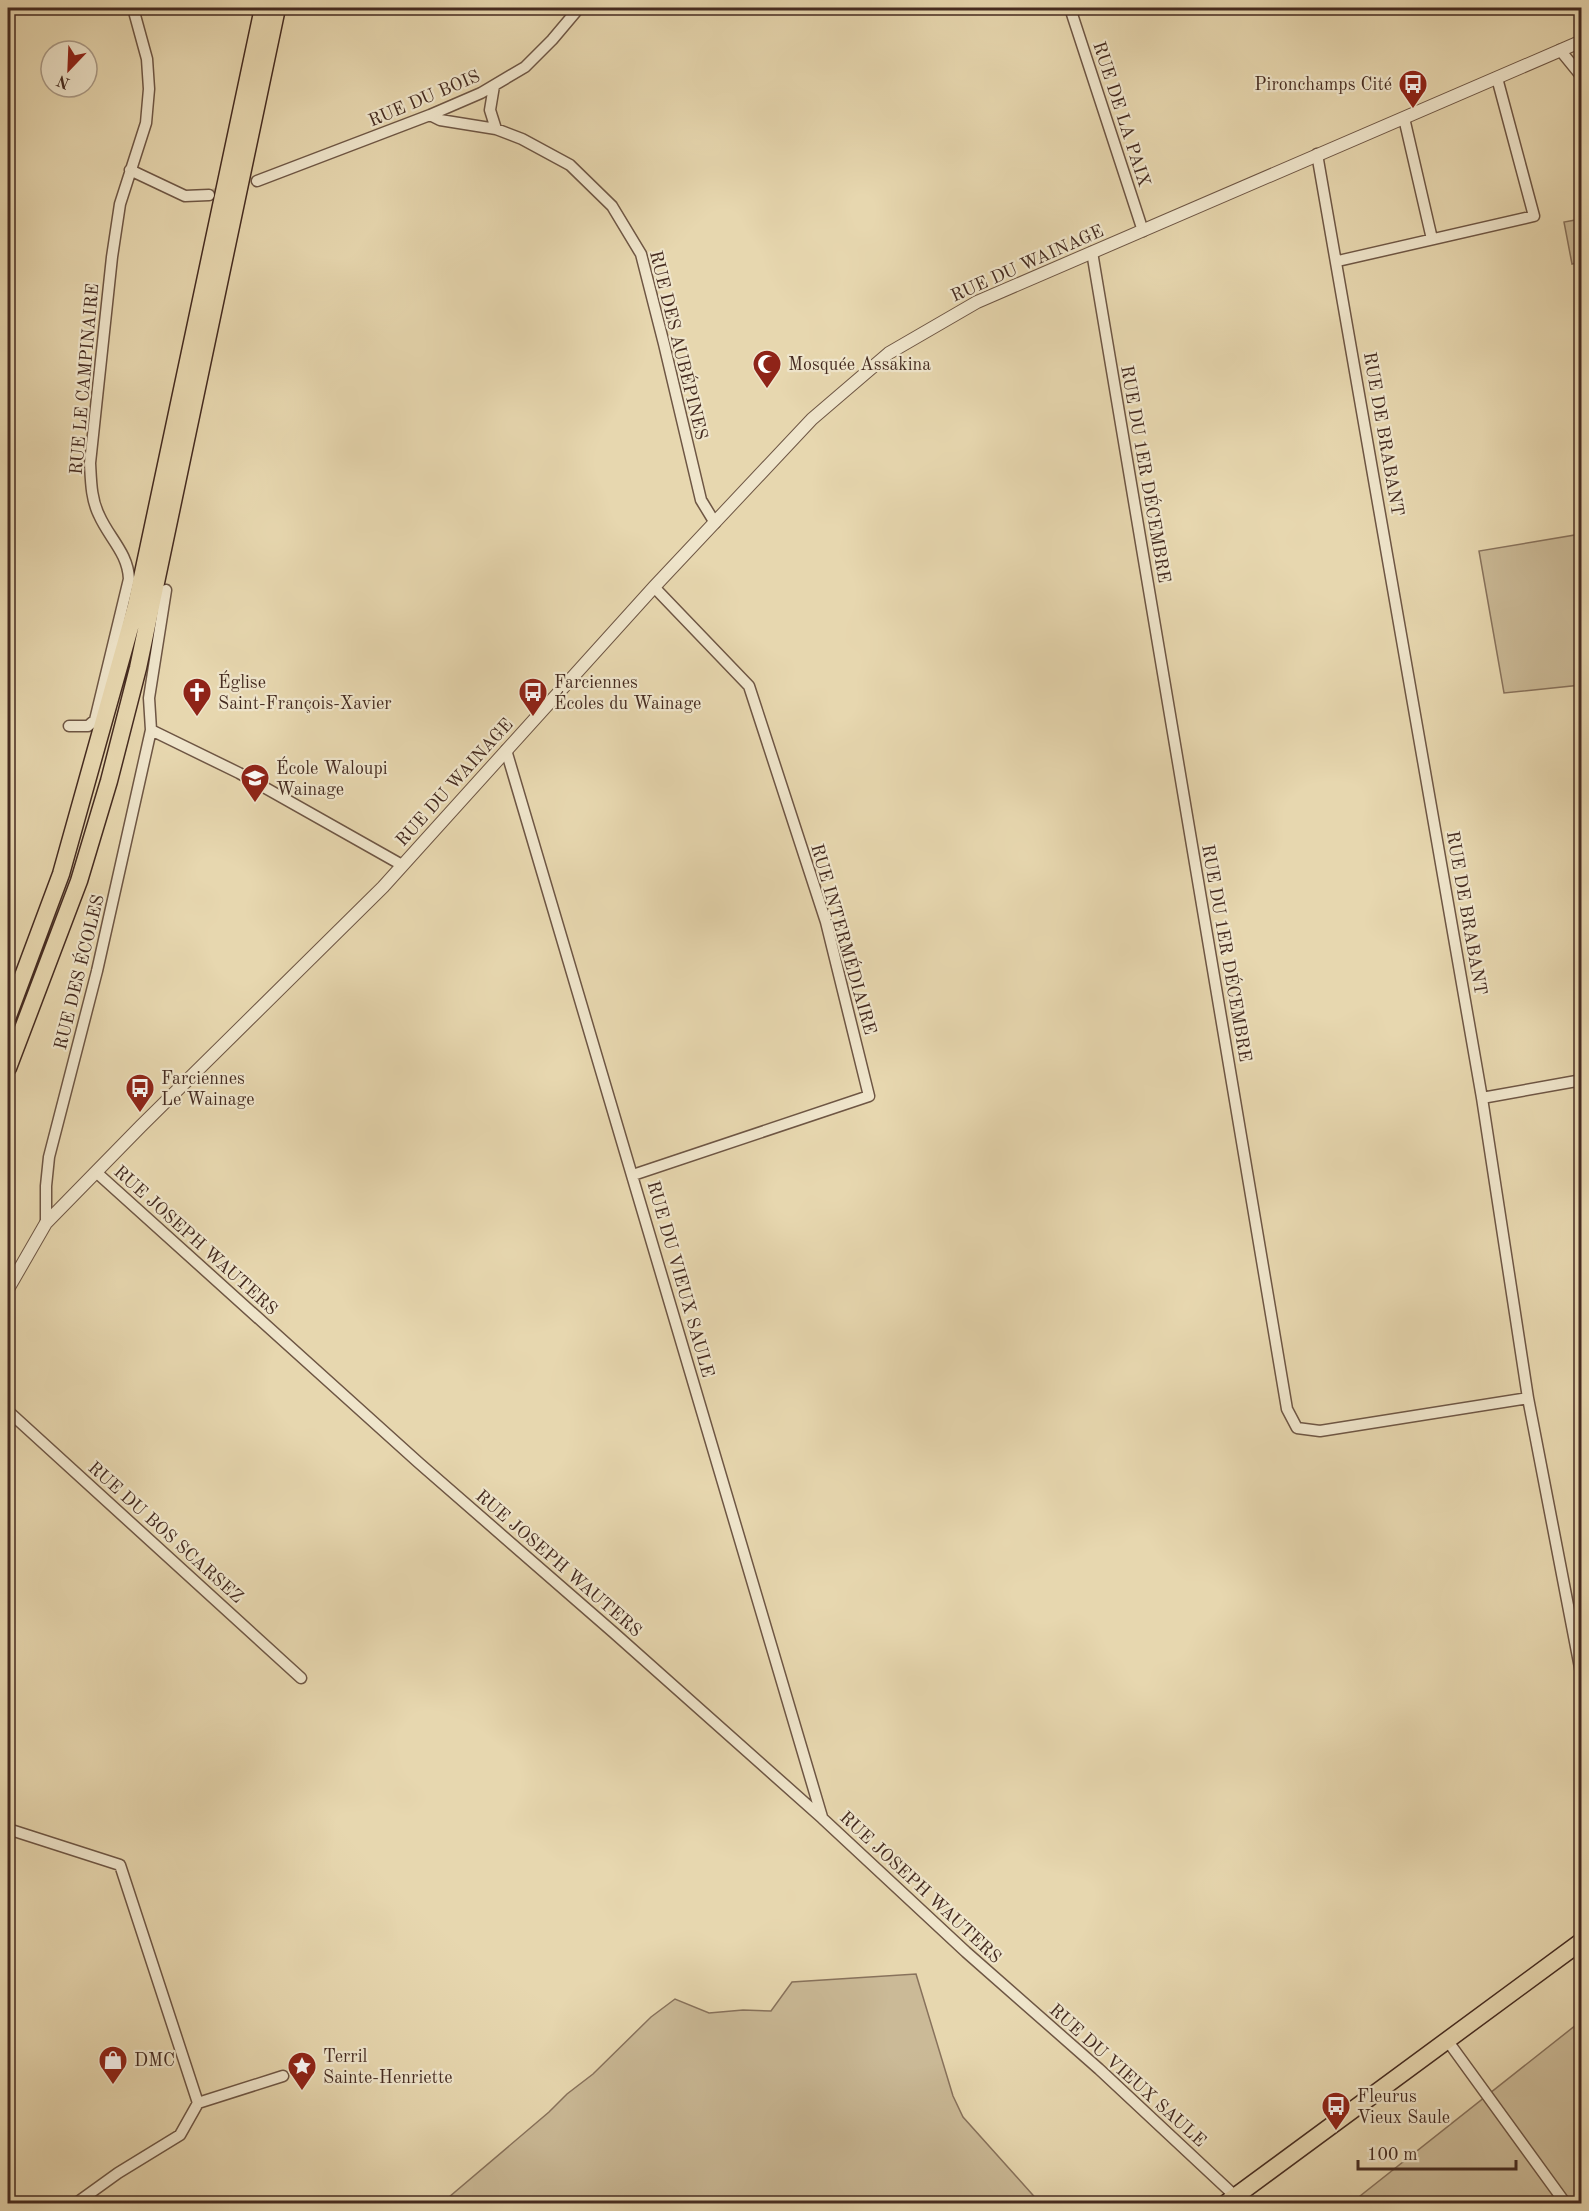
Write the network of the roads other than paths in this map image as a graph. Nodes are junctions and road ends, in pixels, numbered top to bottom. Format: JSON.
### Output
{"nodes":[{"id":1,"x":133,"y":8,"type":"edge"},
{"id":2,"x":263,"y":8,"type":"edge"},
{"id":3,"x":277,"y":8,"type":"edge"},
{"id":4,"x":579,"y":8,"type":"edge"},
{"id":5,"x":1070,"y":8,"type":"edge"},
{"id":6,"x":1581,"y":41,"type":"edge"},
{"id":7,"x":1560,"y":50,"type":"junction"},
{"id":8,"x":1581,"y":77,"type":"edge"},
{"id":9,"x":1497,"y":78,"type":"junction"},
{"id":10,"x":494,"y":86,"type":"junction"},
{"id":11,"x":430,"y":116,"type":"junction"},
{"id":12,"x":1404,"y":118,"type":"junction"},
{"id":13,"x":496,"y":129,"type":"junction"},
{"id":14,"x":1317,"y":154,"type":"junction"},
{"id":15,"x":130,"y":170,"type":"junction"},
{"id":16,"x":257,"y":181,"type":"tunnel mouth"},
{"id":17,"x":209,"y":195,"type":"tunnel mouth"},
{"id":18,"x":1143,"y":231,"type":"junction"},
{"id":19,"x":1432,"y":239,"type":"junction"},
{"id":20,"x":1092,"y":252,"type":"junction"},
{"id":21,"x":1338,"y":261,"type":"junction"},
{"id":22,"x":715,"y":523,"type":"junction"},
{"id":23,"x":654,"y":587,"type":"junction"},
{"id":24,"x":166,"y":590,"type":"dead end"},
{"id":25,"x":69,"y":726,"type":"dead end"},
{"id":26,"x":152,"y":730,"type":"junction"},
{"id":27,"x":506,"y":750,"type":"junction"},
{"id":28,"x":402,"y":865,"type":"junction"},
{"id":29,"x":8,"y":1016,"type":"edge"},
{"id":30,"x":8,"y":1068,"type":"edge"},
{"id":31,"x":1581,"y":1080,"type":"edge"},
{"id":32,"x":1482,"y":1098,"type":"junction"},
{"id":33,"x":96,"y":1172,"type":"junction"},
{"id":34,"x":633,"y":1175,"type":"junction"},
{"id":35,"x":46,"y":1223,"type":"junction"},
{"id":36,"x":8,"y":1288,"type":"edge"},
{"id":37,"x":1528,"y":1398,"type":"junction"},
{"id":38,"x":8,"y":1411,"type":"edge"},
{"id":39,"x":301,"y":1677,"type":"dead end"},
{"id":40,"x":1581,"y":1678,"type":"edge"},
{"id":41,"x":822,"y":1818,"type":"junction"},
{"id":42,"x":8,"y":1829,"type":"edge"},
{"id":43,"x":1581,"y":1941,"type":"edge"},
{"id":44,"x":998,"y":1980,"type":"joint"},
{"id":45,"x":1447,"y":2040,"type":"junction"},
{"id":46,"x":283,"y":2076,"type":"dead end"},
{"id":47,"x":198,"y":2103,"type":"junction"},
{"id":48,"x":1230,"y":2200,"type":"edge"},
{"id":49,"x":75,"y":2204,"type":"edge"},
{"id":50,"x":1566,"y":2204,"type":"edge"}],
"edges":[{"from":1,"to":15,"type":"street","name":"RUE LE CAMPINAIRE"},
{"from":2,"to":29,"type":"main road"},
{"from":3,"to":30,"type":"main road"},
{"from":4,"to":10,"type":"street","name":"RUE DU BOIS"},
{"from":5,"to":18,"type":"street","name":"RUE DE LA PAIX"},
{"from":6,"to":7,"type":"street","name":"RUE DU WAINAGE"},
{"from":7,"to":8,"type":"street"},
{"from":7,"to":9,"type":"street","name":"RUE DU WAINAGE"},
{"from":9,"to":12,"type":"street","name":"RUE DU WAINAGE"},
{"from":9,"to":19,"type":"street"},
{"from":10,"to":11,"type":"street","name":"RUE DU BOIS"},
{"from":10,"to":13,"type":"street"},
{"from":11,"to":13,"type":"street","name":"RUE DES AUBÉPINES"},
{"from":11,"to":16,"type":"street","name":"RUE DU BOIS"},
{"from":12,"to":14,"type":"street","name":"RUE DU WAINAGE"},
{"from":12,"to":19,"type":"street"},
{"from":13,"to":22,"type":"street","name":"RUE DES AUBÉPINES"},
{"from":14,"to":18,"type":"street","name":"RUE DU WAINAGE"},
{"from":14,"to":21,"type":"street","name":"RUE DE BRABANT"},
{"from":15,"to":17,"type":"street"},
{"from":15,"to":25,"type":"street","name":"RUE LE CAMPINAIRE"},
{"from":18,"to":20,"type":"street","name":"RUE DU WAINAGE"},
{"from":19,"to":21,"type":"street"},
{"from":20,"to":22,"type":"street","name":"RUE DU WAINAGE"},
{"from":20,"to":37,"type":"street","name":"RUE DU 1ER DÉCEMBRE"},
{"from":21,"to":32,"type":"street","name":"RUE DE BRABANT"},
{"from":22,"to":23,"type":"street","name":"RUE DU WAINAGE"},
{"from":23,"to":27,"type":"street","name":"RUE DU WAINAGE"},
{"from":23,"to":34,"type":"street","name":"RUE INTERMÉDIAIRE"},
{"from":24,"to":26,"type":"street","name":"RUE DES ÉCOLES"},
{"from":26,"to":28,"type":"street"},
{"from":26,"to":35,"type":"street","name":"RUE DES ÉCOLES"},
{"from":27,"to":28,"type":"street","name":"RUE DU WAINAGE"},
{"from":27,"to":34,"type":"street","name":"RUE DU VIEUX SAULE"},
{"from":28,"to":33,"type":"street","name":"RUE DU WAINAGE"},
{"from":31,"to":32,"type":"street"},
{"from":32,"to":37,"type":"street","name":"RUE DE BRABANT"},
{"from":33,"to":35,"type":"street","name":"RUE DU WAINAGE"},
{"from":33,"to":41,"type":"street","name":"RUE JOSEPH WAUTERS"},
{"from":34,"to":41,"type":"street","name":"RUE DU VIEUX SAULE"},
{"from":35,"to":36,"type":"street","name":"RUE DU WAINAGE"},
{"from":37,"to":40,"type":"street","name":"RUE DE BRABANT"},
{"from":38,"to":39,"type":"street","name":"RUE DU BOS SCARSEZ"},
{"from":41,"to":44,"type":"street","name":"RUE JOSEPH WAUTERS"},
{"from":42,"to":47,"type":"street"},
{"from":43,"to":45,"type":"main road"},
{"from":44,"to":48,"type":"street","name":"RUE DU VIEUX SAULE"},
{"from":45,"to":48,"type":"main road"},
{"from":45,"to":50,"type":"street"},
{"from":46,"to":47,"type":"street"},
{"from":47,"to":49,"type":"street"}]}
